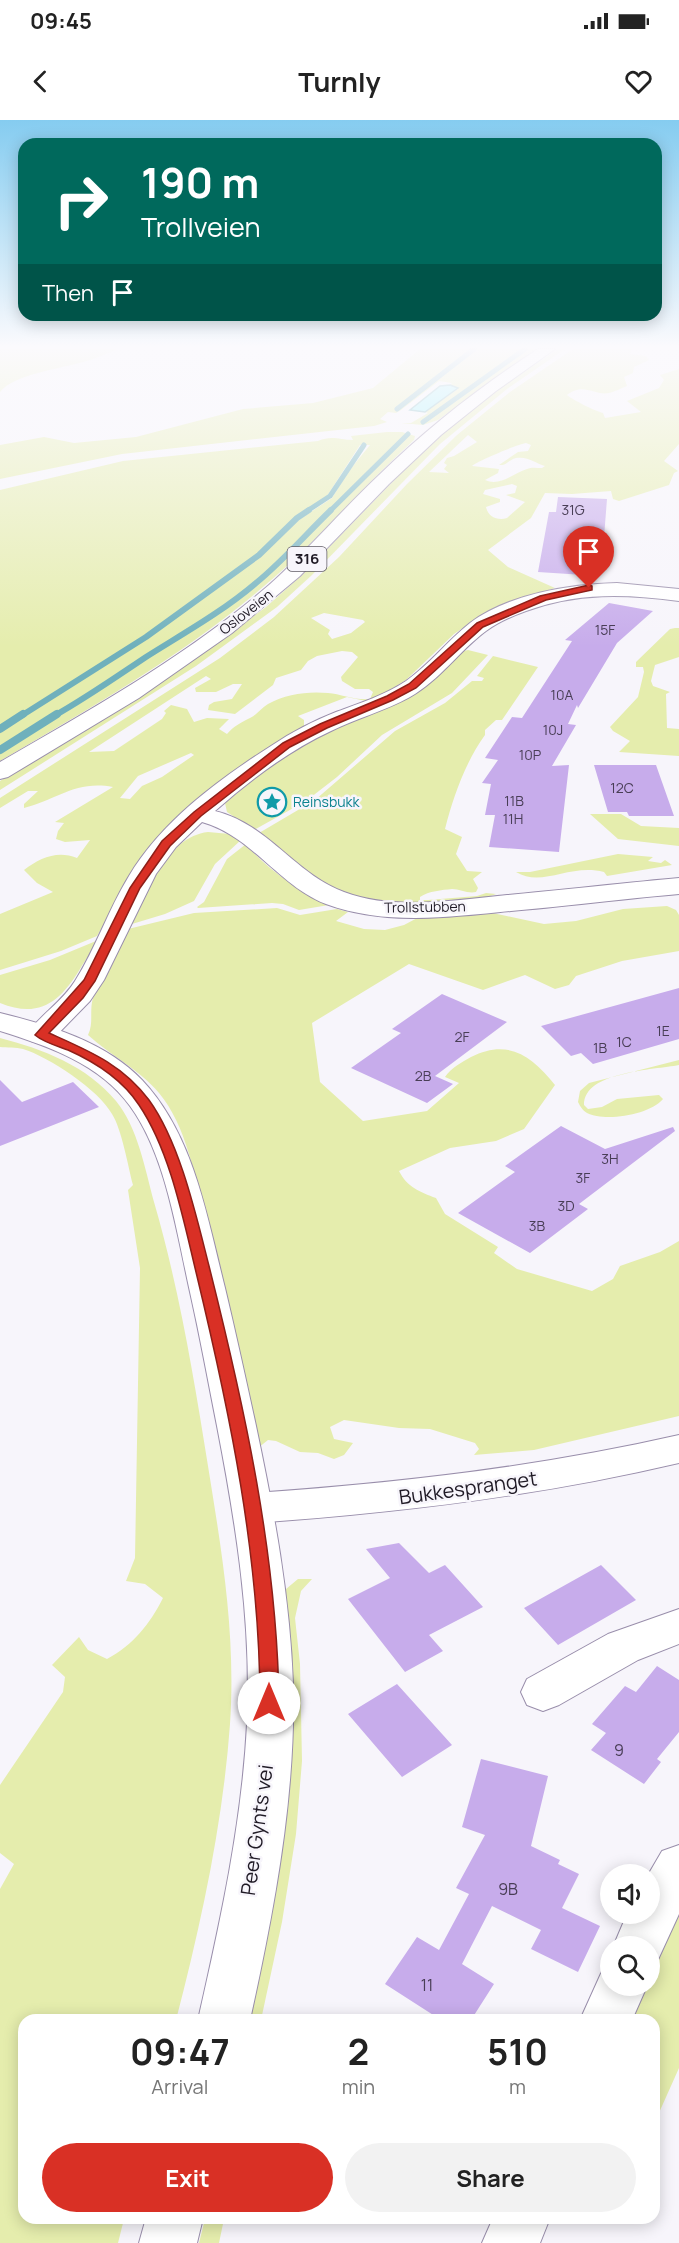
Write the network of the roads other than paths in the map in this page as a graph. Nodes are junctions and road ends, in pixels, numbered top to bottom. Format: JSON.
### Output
{"nodes":[{"id":1,"x":418,"y":448,"type":"edge"},
{"id":2,"x":679,"y":595,"type":"edge"},
{"id":3,"x":0,"y":772,"type":"edge"},
{"id":4,"x":197,"y":814,"type":"junction"},
{"id":5,"x":679,"y":886,"type":"edge"},
{"id":6,"x":0,"y":1022,"type":"edge"},
{"id":7,"x":41,"y":1035,"type":"junction"},
{"id":8,"x":679,"y":1449,"type":"edge"},
{"id":9,"x":254,"y":1508,"type":"junction"},
{"id":10,"x":679,"y":1626,"type":"edge"},
{"id":11,"x":543,"y":1692,"type":"dead end"},
{"id":12,"x":679,"y":1867,"type":"edge"},
{"id":13,"x":643,"y":1936,"type":"edge"},
{"id":14,"x":617,"y":1996,"type":"edge"},
{"id":15,"x":225,"y":2014,"type":"edge"},
{"id":16,"x":609,"y":2014,"type":"edge"},
{"id":17,"x":173,"y":2224,"type":"edge"},
{"id":18,"x":519,"y":2224,"type":"edge"},
{"id":19,"x":168,"y":2243,"type":"edge"},
{"id":20,"x":511,"y":2243,"type":"edge"}],
"edges":[{"from":1,"to":3,"type":"street","name":"Osloveien","number":"316"},
{"from":2,"to":4,"type":"street"},
{"from":4,"to":5,"type":"street","name":"Trollstubben"},
{"from":4,"to":7,"type":"street"},
{"from":6,"to":7,"type":"street","name":"Peer Gynts vei"},
{"from":7,"to":9,"type":"street","name":"Peer Gynts vei"},
{"from":8,"to":9,"type":"street","name":"Bukkespranget"},
{"from":9,"to":15,"type":"street","name":"Peer Gynts vei"},
{"from":10,"to":11,"type":"street"},
{"from":12,"to":13,"type":"street"},
{"from":14,"to":16,"type":"street"},
{"from":17,"to":19,"type":"street"},
{"from":18,"to":20,"type":"street"}]}
